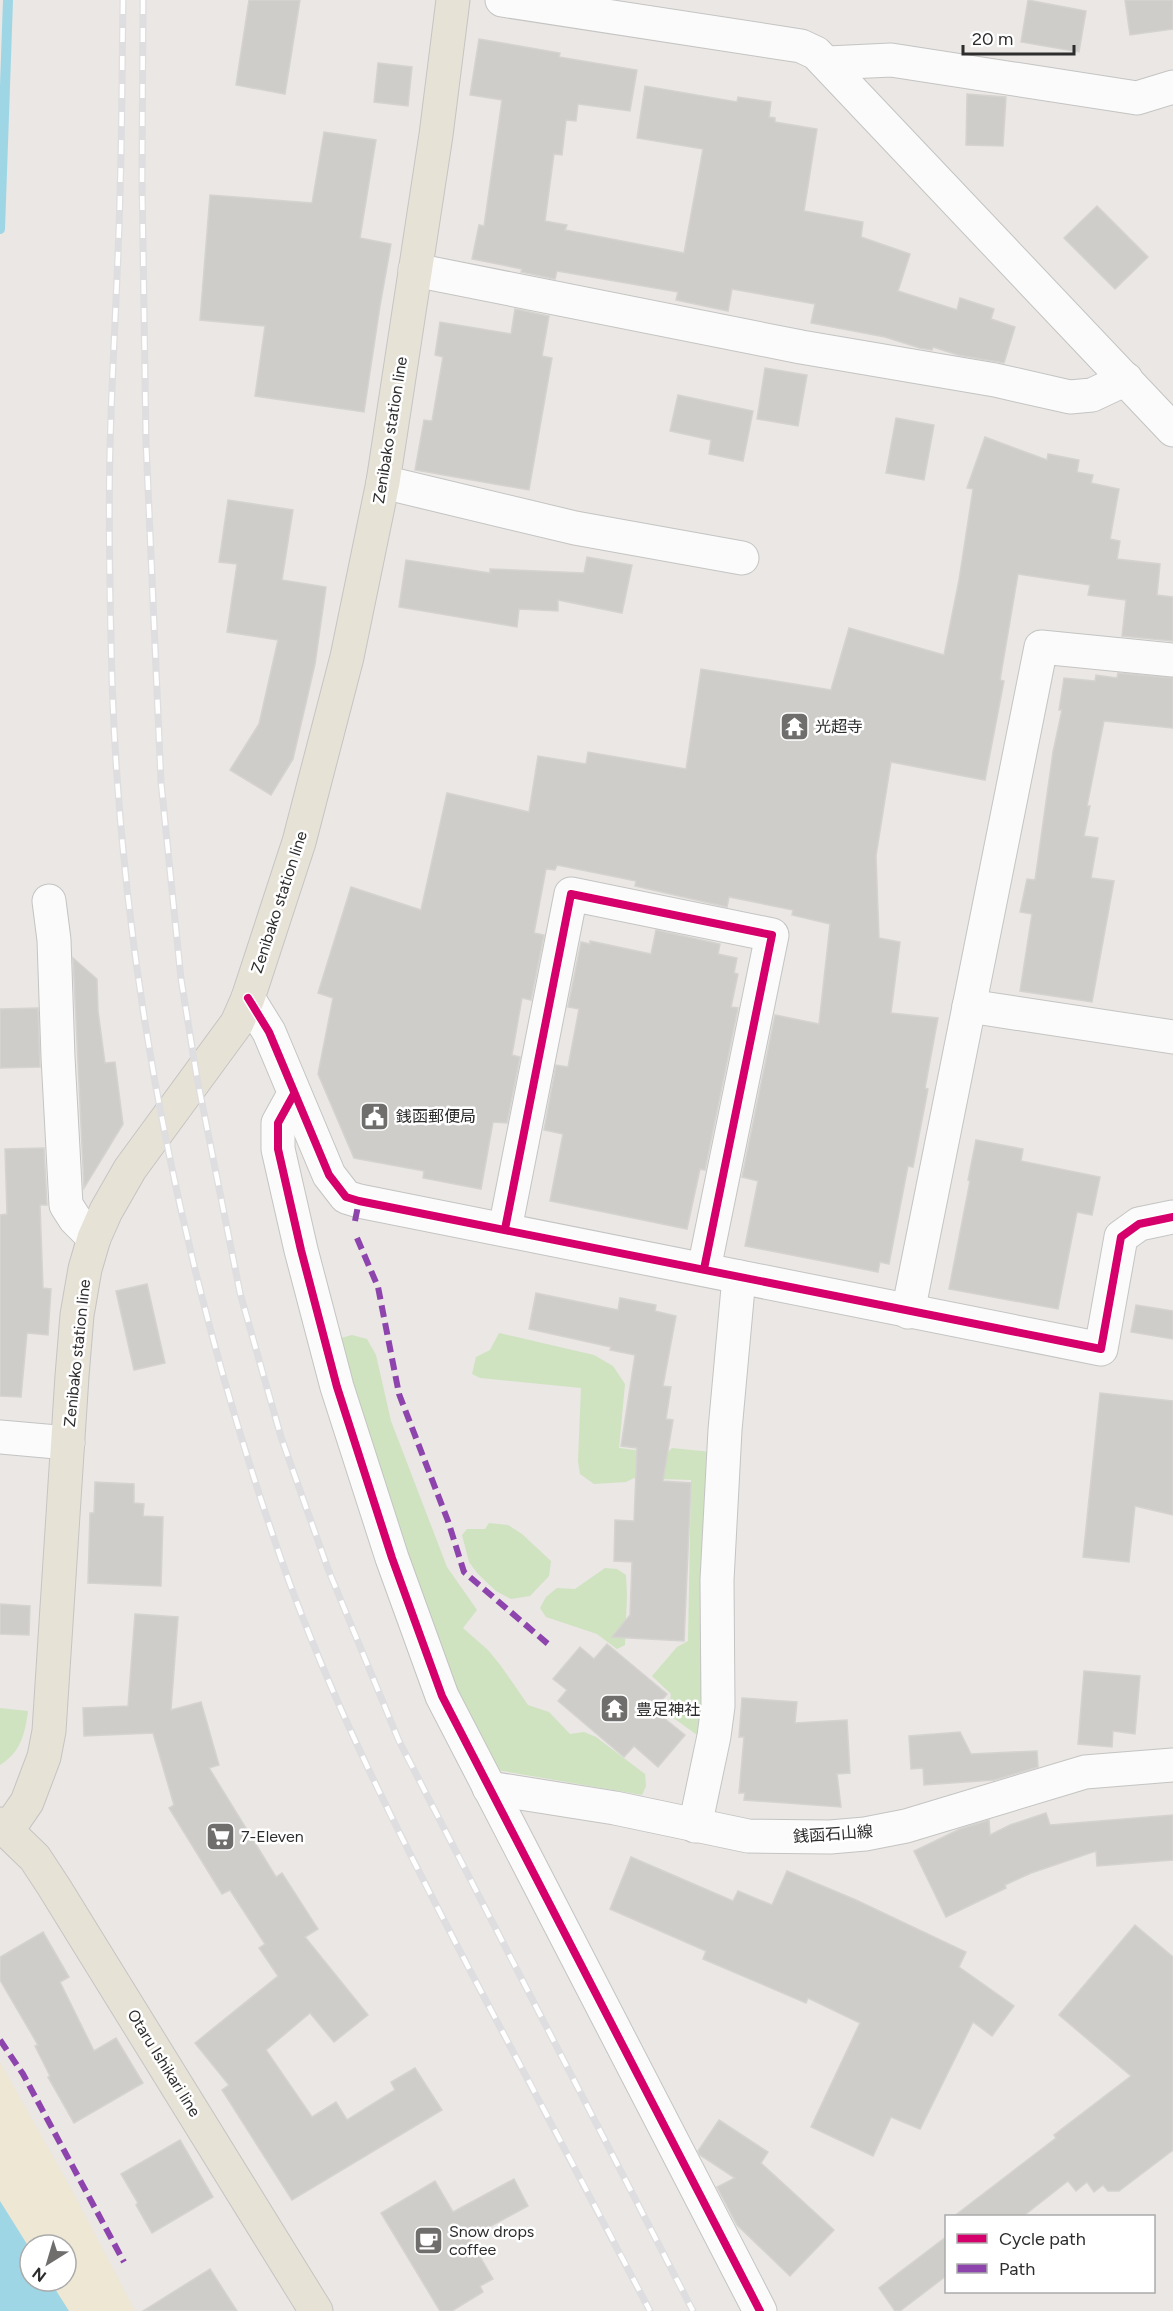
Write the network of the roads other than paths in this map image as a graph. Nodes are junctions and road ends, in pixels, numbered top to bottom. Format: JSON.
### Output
{"nodes":[{"id":1,"x":453,"y":0,"type":"edge"},
{"id":2,"x":502,"y":0,"type":"edge"},
{"id":3,"x":828,"y":63,"type":"junction"},
{"id":4,"x":1173,"y":87,"type":"edge"},
{"id":5,"x":415,"y":270,"type":"junction"},
{"id":6,"x":1126,"y":379,"type":"junction"},
{"id":7,"x":1167,"y":415,"type":"edge"},
{"id":8,"x":383,"y":482,"type":"junction"},
{"id":9,"x":742,"y":558,"type":"dead end"},
{"id":10,"x":1173,"y":660,"type":"edge"},
{"id":11,"x":49,"y":901,"type":"dead end"},
{"id":12,"x":248,"y":998,"type":"junction"},
{"id":13,"x":969,"y":1006,"type":"junction"},
{"id":14,"x":1173,"y":1037,"type":"edge"},
{"id":15,"x":294,"y":1094,"type":"junction"},
{"id":16,"x":1173,"y":1217,"type":"edge"},
{"id":17,"x":505,"y":1229,"type":"junction"},
{"id":18,"x":94,"y":1238,"type":"junction"},
{"id":19,"x":704,"y":1269,"type":"junction"},
{"id":20,"x":739,"y":1277,"type":"junction"},
{"id":21,"x":908,"y":1312,"type":"junction"},
{"id":22,"x":0,"y":1437,"type":"edge"},
{"id":23,"x":68,"y":1443,"type":"junction"},
{"id":24,"x":1173,"y":1765,"type":"edge"},
{"id":25,"x":489,"y":1788,"type":"junction"},
{"id":26,"x":695,"y":1826,"type":"junction"},
{"id":27,"x":4,"y":1827,"type":"edge"},
{"id":28,"x":316,"y":2311,"type":"edge"},
{"id":29,"x":760,"y":2311,"type":"edge"}],
"edges":[{"from":1,"to":5,"type":"main road","name":"Zenibako station line"},
{"from":2,"to":3,"type":"street"},
{"from":3,"to":4,"type":"street"},
{"from":3,"to":6,"type":"street"},
{"from":5,"to":6,"type":"street"},
{"from":5,"to":8,"type":"main road","name":"Zenibako station line"},
{"from":6,"to":7,"type":"street"},
{"from":8,"to":9,"type":"street"},
{"from":8,"to":12,"type":"main road","name":"Zenibako station line"},
{"from":10,"to":13,"type":"street"},
{"from":11,"to":18,"type":"street"},
{"from":12,"to":15,"type":"street"},
{"from":12,"to":18,"type":"main road","name":"Zenibako station line"},
{"from":13,"to":14,"type":"street"},
{"from":13,"to":21,"type":"street"},
{"from":15,"to":17,"type":"street"},
{"from":15,"to":25,"type":"street"},
{"from":16,"to":21,"type":"street"},
{"from":17,"to":19,"type":"street"},
{"from":17,"to":19,"type":"street"},
{"from":18,"to":23,"type":"main road","name":"Zenibako station line"},
{"from":19,"to":20,"type":"street"},
{"from":20,"to":21,"type":"street"},
{"from":20,"to":26,"type":"street"},
{"from":22,"to":23,"type":"street"},
{"from":23,"to":27,"type":"main road","name":"Zenibako station line"},
{"from":24,"to":26,"type":"street","name":"銭函石山線"},
{"from":25,"to":26,"type":"street","name":"銭函石山線"},
{"from":25,"to":29,"type":"street"},
{"from":27,"to":28,"type":"main road","name":"Otaru Ishikari line"}]}
